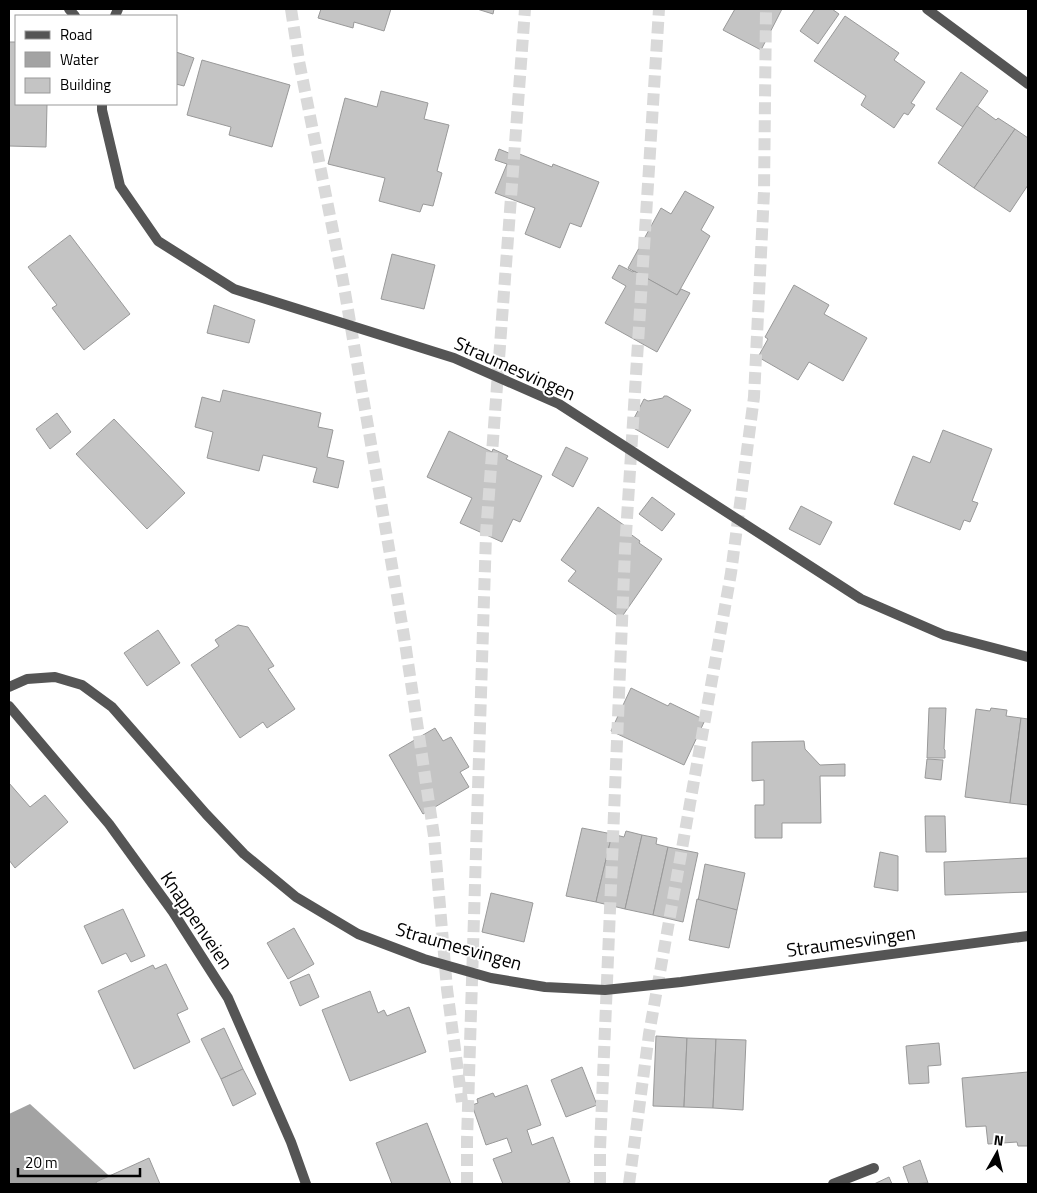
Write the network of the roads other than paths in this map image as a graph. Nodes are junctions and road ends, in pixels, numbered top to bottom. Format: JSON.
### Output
{"nodes":[{"id":1,"x":927,"y":9,"type":"edge"},
{"id":2,"x":1028,"y":84,"type":"edge"},
{"id":3,"x":102,"y":105,"type":"edge"},
{"id":4,"x":1028,"y":657,"type":"edge"},
{"id":5,"x":9,"y":687,"type":"edge"},
{"id":6,"x":9,"y":706,"type":"edge"},
{"id":7,"x":1028,"y":936,"type":"edge"},
{"id":8,"x":874,"y":1168,"type":"dead end"},
{"id":9,"x":306,"y":1184,"type":"edge"},
{"id":10,"x":833,"y":1184,"type":"edge"}],
"edges":[{"from":1,"to":2,"type":"street"},
{"from":3,"to":4,"type":"street","name":"Straumesvingen"},
{"from":5,"to":7,"type":"street","name":"Straumesvingen"},
{"from":6,"to":9,"type":"street","name":"Knappenveien"},
{"from":8,"to":10,"type":"street"}]}
